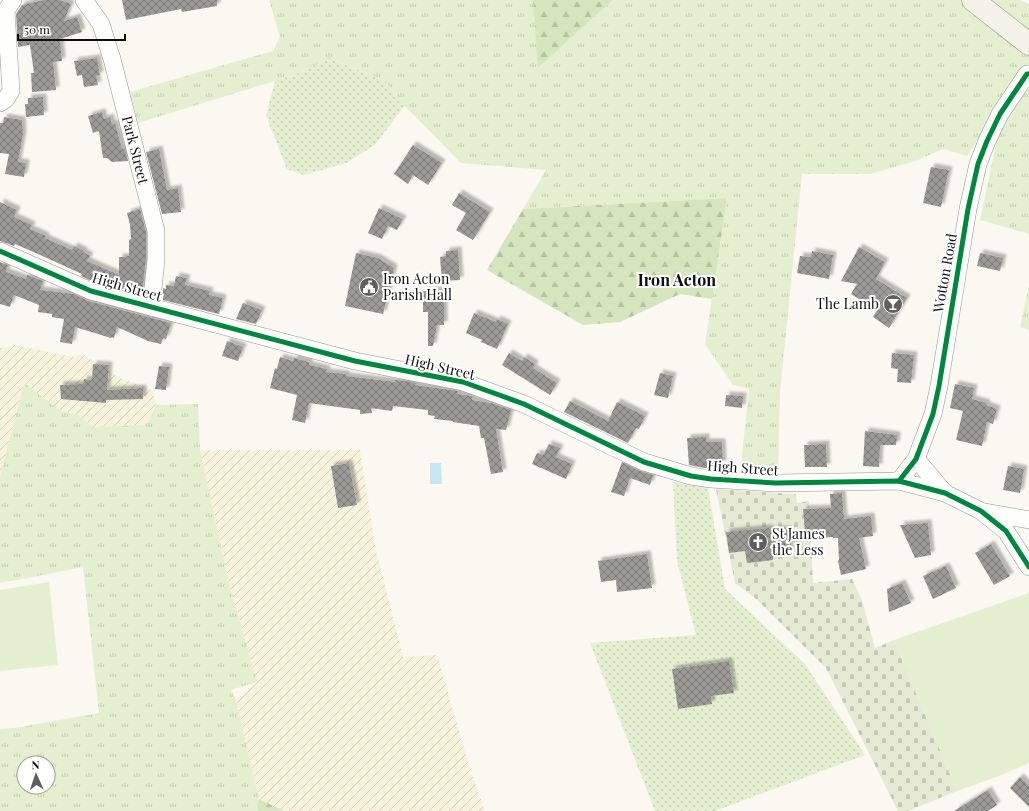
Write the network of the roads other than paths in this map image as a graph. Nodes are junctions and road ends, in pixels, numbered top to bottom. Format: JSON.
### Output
{"nodes":[{"id":1,"x":13,"y":0,"type":"edge"},
{"id":2,"x":84,"y":0,"type":"edge"},
{"id":3,"x":973,"y":0,"type":"edge"},
{"id":4,"x":1029,"y":44,"type":"edge"},
{"id":5,"x":1029,"y":74,"type":"edge"},
{"id":6,"x":0,"y":103,"type":"edge"},
{"id":7,"x":0,"y":251,"type":"edge"},
{"id":8,"x":151,"y":307,"type":"junction"},
{"id":9,"x":916,"y":459,"type":"junction"},
{"id":10,"x":899,"y":481,"type":"junction"},
{"id":11,"x":945,"y":494,"type":"junction"},
{"id":12,"x":981,"y":511,"type":"junction"},
{"id":13,"x":1029,"y":520,"type":"edge"},
{"id":14,"x":1026,"y":555,"type":"edge"}],
"edges":[{"from":1,"to":6,"type":"street"},
{"from":2,"to":8,"type":"street","name":"Park Street"},
{"from":3,"to":4,"type":"main road"},
{"from":5,"to":9,"type":"street","name":"Wotton Road"},
{"from":7,"to":8,"type":"street","name":"High Street"},
{"from":8,"to":10,"type":"street","name":"High Street"},
{"from":9,"to":10,"type":"street","name":"Wotton Road"},
{"from":9,"to":11,"type":"street"},
{"from":10,"to":11,"type":"street","name":"High Street"},
{"from":11,"to":12,"type":"street","name":"High Street"},
{"from":12,"to":13,"type":"street"},
{"from":12,"to":14,"type":"street"}]}
